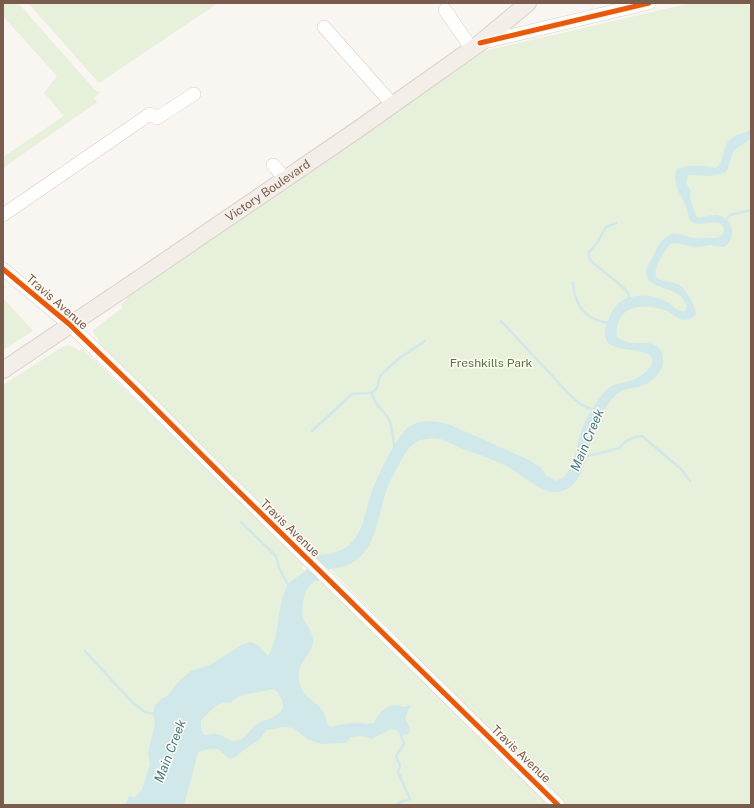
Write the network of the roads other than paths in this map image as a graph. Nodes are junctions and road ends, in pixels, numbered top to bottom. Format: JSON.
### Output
{"nodes":[{"id":1,"x":649,"y":3,"type":"edge"},
{"id":2,"x":525,"y":4,"type":"edge"},
{"id":3,"x":445,"y":10,"type":"dead end"},
{"id":4,"x":324,"y":27,"type":"dead end"},
{"id":5,"x":476,"y":46,"type":"junction"},
{"id":6,"x":194,"y":94,"type":"dead end"},
{"id":7,"x":393,"y":105,"type":"junction"},
{"id":8,"x":273,"y":165,"type":"dead end"},
{"id":9,"x":286,"y":179,"type":"junction"},
{"id":10,"x":3,"y":215,"type":"edge"},
{"id":11,"x":3,"y":269,"type":"edge"},
{"id":12,"x":69,"y":324,"type":"junction"},
{"id":13,"x":3,"y":370,"type":"edge"},
{"id":14,"x":558,"y":805,"type":"edge"}],
"edges":[{"from":1,"to":5,"type":"street"},
{"from":2,"to":5,"type":"main road","name":"Victory Boulevard"},
{"from":3,"to":5,"type":"street"},
{"from":4,"to":7,"type":"street"},
{"from":5,"to":7,"type":"main road","name":"Victory Boulevard"},
{"from":6,"to":10,"type":"street"},
{"from":7,"to":9,"type":"main road","name":"Victory Boulevard"},
{"from":8,"to":9,"type":"street"},
{"from":9,"to":12,"type":"main road","name":"Victory Boulevard"},
{"from":11,"to":12,"type":"street","name":"Travis Avenue"},
{"from":12,"to":13,"type":"main road","name":"Victory Boulevard"},
{"from":12,"to":14,"type":"street","name":"Travis Avenue"}]}
